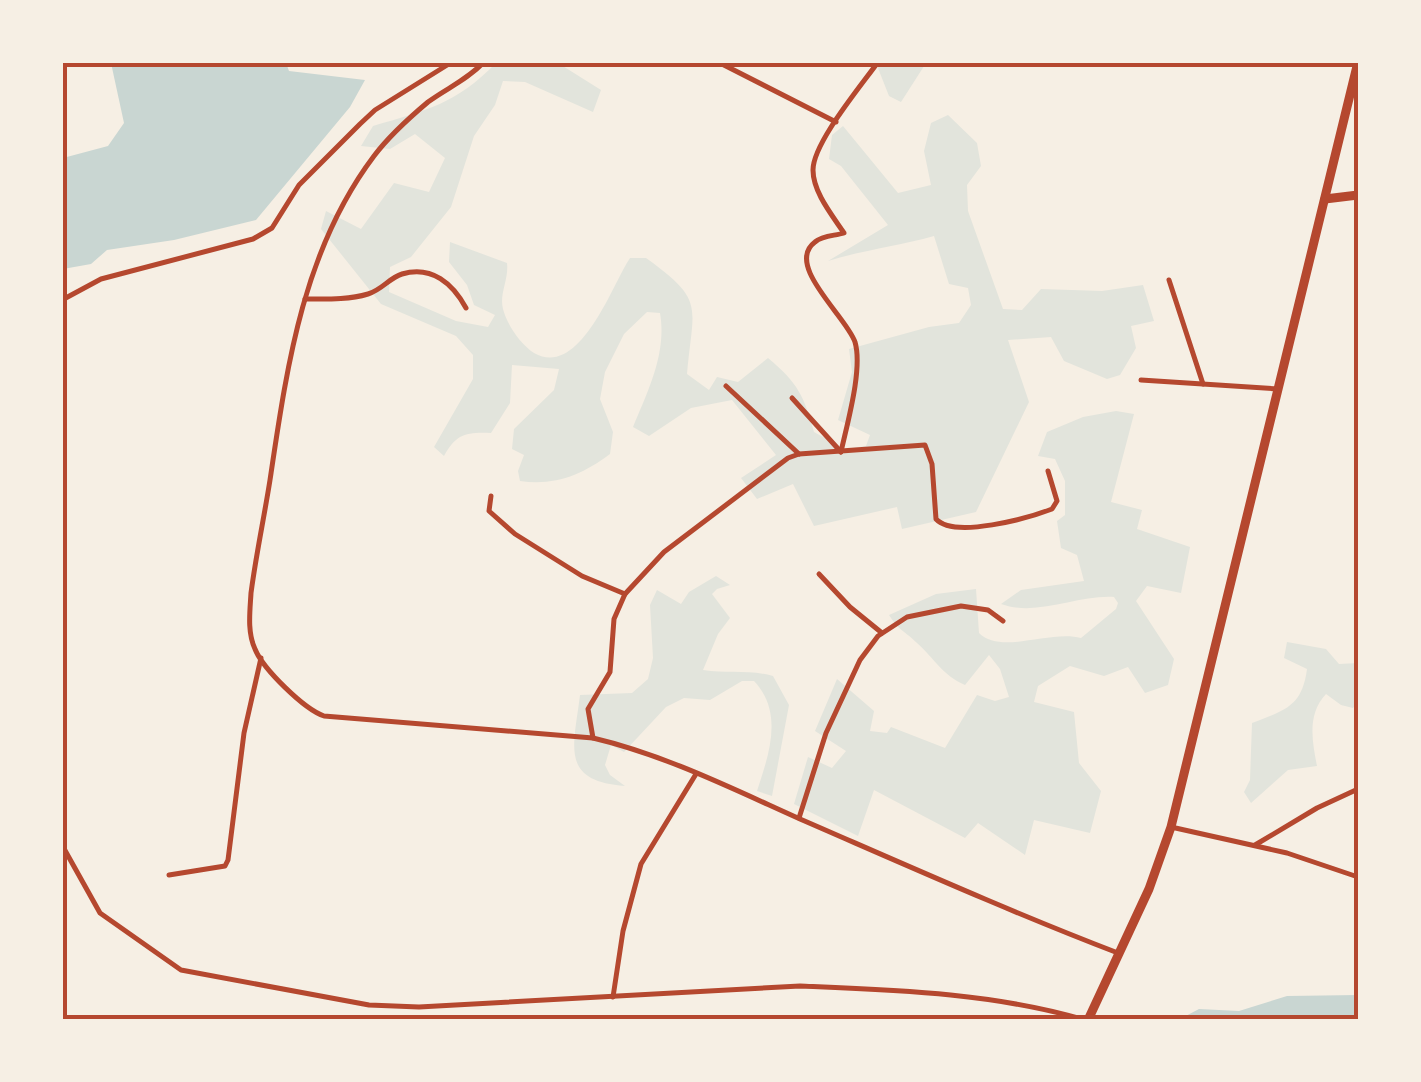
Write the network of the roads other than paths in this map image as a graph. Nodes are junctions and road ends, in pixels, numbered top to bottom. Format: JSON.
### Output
{"nodes":[{"id":1,"x":452,"y":62,"type":"edge"},
{"id":2,"x":484,"y":62,"type":"edge"},
{"id":3,"x":718,"y":62,"type":"edge"},
{"id":4,"x":878,"y":62,"type":"edge"},
{"id":5,"x":1358,"y":62,"type":"edge"},
{"id":6,"x":836,"y":122,"type":"junction"},
{"id":7,"x":1358,"y":195,"type":"edge"},
{"id":8,"x":1326,"y":199,"type":"junction"},
{"id":9,"x":1168,"y":280,"type":"dead end"},
{"id":10,"x":305,"y":299,"type":"junction"},
{"id":11,"x":62,"y":300,"type":"edge"},
{"id":12,"x":466,"y":308,"type":"dead end"},
{"id":13,"x":1142,"y":380,"type":"dead end"},
{"id":14,"x":1203,"y":384,"type":"junction"},
{"id":15,"x":726,"y":386,"type":"dead end"},
{"id":16,"x":1280,"y":389,"type":"junction"},
{"id":17,"x":792,"y":398,"type":"dead end"},
{"id":18,"x":841,"y":452,"type":"junction"},
{"id":19,"x":799,"y":454,"type":"junction"},
{"id":20,"x":1048,"y":470,"type":"dead end"},
{"id":21,"x":491,"y":496,"type":"dead end"},
{"id":22,"x":819,"y":574,"type":"dead end"},
{"id":23,"x":625,"y":594,"type":"junction"},
{"id":24,"x":1003,"y":621,"type":"dead end"},
{"id":25,"x":882,"y":633,"type":"junction"},
{"id":26,"x":260,"y":658,"type":"junction"},
{"id":27,"x":594,"y":738,"type":"junction"},
{"id":28,"x":696,"y":774,"type":"junction"},
{"id":29,"x":1358,"y":789,"type":"edge"},
{"id":30,"x":799,"y":818,"type":"junction"},
{"id":31,"x":1171,"y":828,"type":"junction"},
{"id":32,"x":62,"y":845,"type":"edge"},
{"id":33,"x":1255,"y":845,"type":"junction"},
{"id":34,"x":169,"y":875,"type":"dead end"},
{"id":35,"x":1358,"y":877,"type":"edge"},
{"id":36,"x":1121,"y":954,"type":"junction"},
{"id":37,"x":613,"y":997,"type":"junction"},
{"id":38,"x":1087,"y":1020,"type":"edge"}],
"edges":[{"from":1,"to":11,"type":"street"},
{"from":2,"to":10,"type":"street"},
{"from":3,"to":6,"type":"street"},
{"from":4,"to":6,"type":"street"},
{"from":5,"to":8,"type":"main road"},
{"from":6,"to":18,"type":"street"},
{"from":7,"to":8,"type":"main road"},
{"from":8,"to":16,"type":"main road"},
{"from":9,"to":14,"type":"street"},
{"from":10,"to":12,"type":"street"},
{"from":10,"to":26,"type":"street"},
{"from":13,"to":14,"type":"street"},
{"from":14,"to":16,"type":"street"},
{"from":15,"to":19,"type":"street"},
{"from":16,"to":31,"type":"main road"},
{"from":17,"to":18,"type":"street"},
{"from":18,"to":19,"type":"street"},
{"from":18,"to":20,"type":"street"},
{"from":19,"to":23,"type":"street"},
{"from":21,"to":23,"type":"street"},
{"from":22,"to":25,"type":"street"},
{"from":23,"to":27,"type":"street"},
{"from":24,"to":25,"type":"street"},
{"from":25,"to":30,"type":"street"},
{"from":26,"to":27,"type":"street"},
{"from":26,"to":34,"type":"street"},
{"from":27,"to":28,"type":"street"},
{"from":28,"to":30,"type":"street"},
{"from":28,"to":37,"type":"street"},
{"from":29,"to":33,"type":"street"},
{"from":30,"to":36,"type":"street"},
{"from":31,"to":33,"type":"street"},
{"from":31,"to":36,"type":"main road"},
{"from":32,"to":37,"type":"street"},
{"from":33,"to":35,"type":"street"},
{"from":36,"to":38,"type":"main road"},
{"from":37,"to":38,"type":"street"}]}
